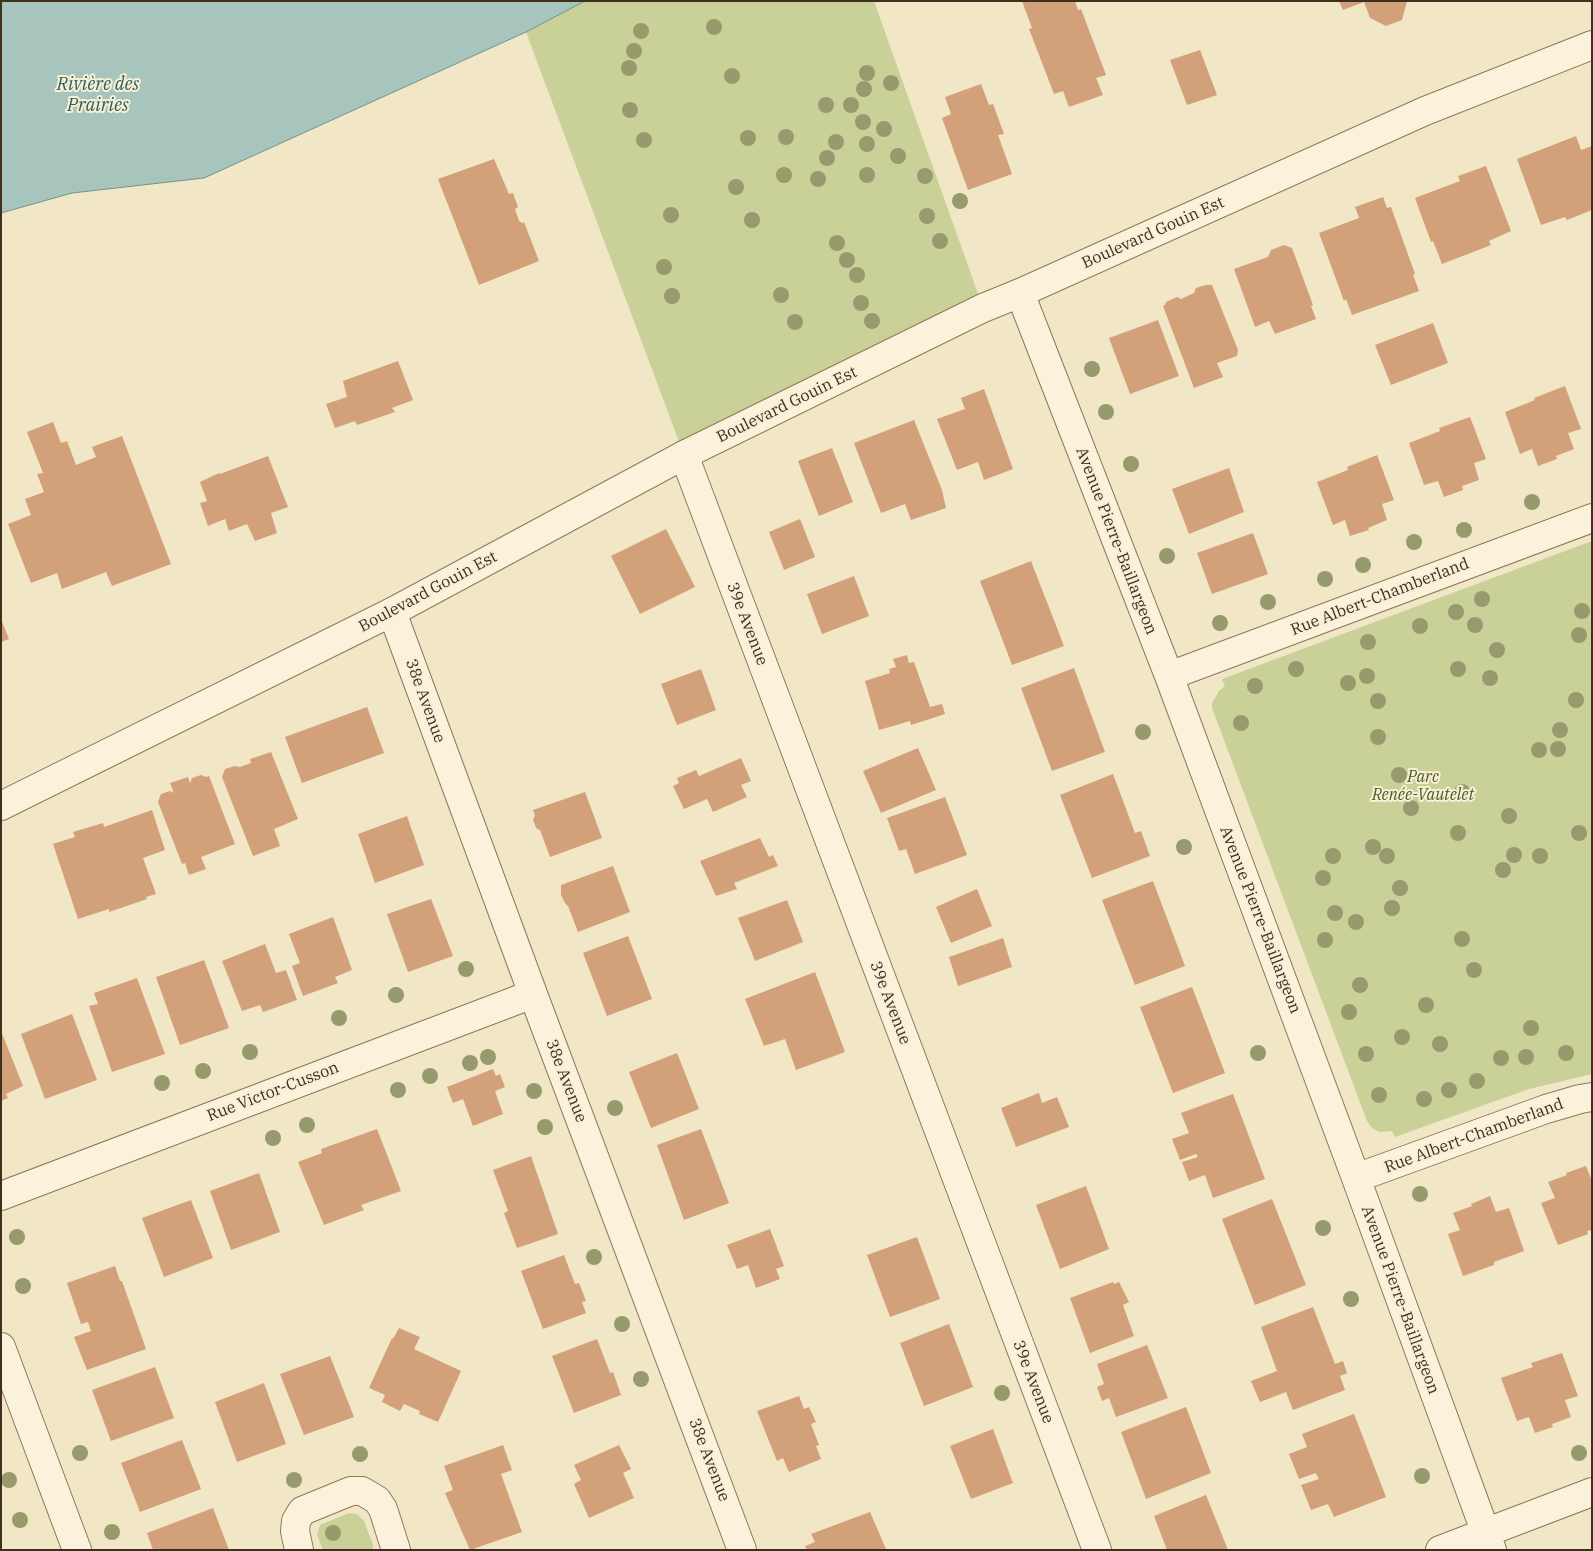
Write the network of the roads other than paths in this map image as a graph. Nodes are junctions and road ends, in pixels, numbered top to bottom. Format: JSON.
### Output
{"nodes":[{"id":1,"x":1592,"y":45,"type":"edge"},
{"id":2,"x":1020,"y":293,"type":"junction"},
{"id":3,"x":684,"y":455,"type":"junction"},
{"id":4,"x":1592,"y":518,"type":"edge"},
{"id":5,"x":392,"y":612,"type":"junction"},
{"id":6,"x":1168,"y":676,"type":"junction"},
{"id":7,"x":1,"y":806,"type":"edge"},
{"id":8,"x":533,"y":994,"type":"junction"},
{"id":9,"x":1592,"y":1097,"type":"edge"},
{"id":10,"x":1356,"y":1178,"type":"junction"},
{"id":11,"x":7,"y":1193,"type":"edge"},
{"id":12,"x":1,"y":1347,"type":"edge"},
{"id":13,"x":1592,"y":1492,"type":"edge"},
{"id":14,"x":1489,"y":1541,"type":"edge"},
{"id":15,"x":77,"y":1550,"type":"edge"},
{"id":16,"x":299,"y":1550,"type":"edge"},
{"id":17,"x":396,"y":1550,"type":"edge"},
{"id":18,"x":742,"y":1550,"type":"edge"},
{"id":19,"x":1097,"y":1550,"type":"edge"},
{"id":20,"x":1440,"y":1550,"type":"edge"}],
"edges":[{"from":1,"to":2,"type":"street","name":"Boulevard Gouin Est"},
{"from":2,"to":3,"type":"street","name":"Boulevard Gouin Est"},
{"from":2,"to":6,"type":"street","name":"Avenue Pierre-Baillargeon"},
{"from":3,"to":5,"type":"street","name":"Boulevard Gouin Est"},
{"from":3,"to":19,"type":"street","name":"39e Avenue"},
{"from":4,"to":6,"type":"street","name":"Rue Albert-Chamberland"},
{"from":5,"to":7,"type":"street","name":"Boulevard Gouin Est"},
{"from":5,"to":8,"type":"street","name":"38e Avenue"},
{"from":6,"to":10,"type":"street","name":"Avenue Pierre-Baillargeon"},
{"from":8,"to":11,"type":"street","name":"Rue Victor-Cusson"},
{"from":8,"to":18,"type":"street","name":"38e Avenue"},
{"from":9,"to":10,"type":"street","name":"Rue Albert-Chamberland"},
{"from":10,"to":14,"type":"street","name":"Avenue Pierre-Baillargeon"},
{"from":12,"to":15,"type":"street"},
{"from":13,"to":14,"type":"street"},
{"from":14,"to":20,"type":"street"},
{"from":16,"to":17,"type":"street"}]}
